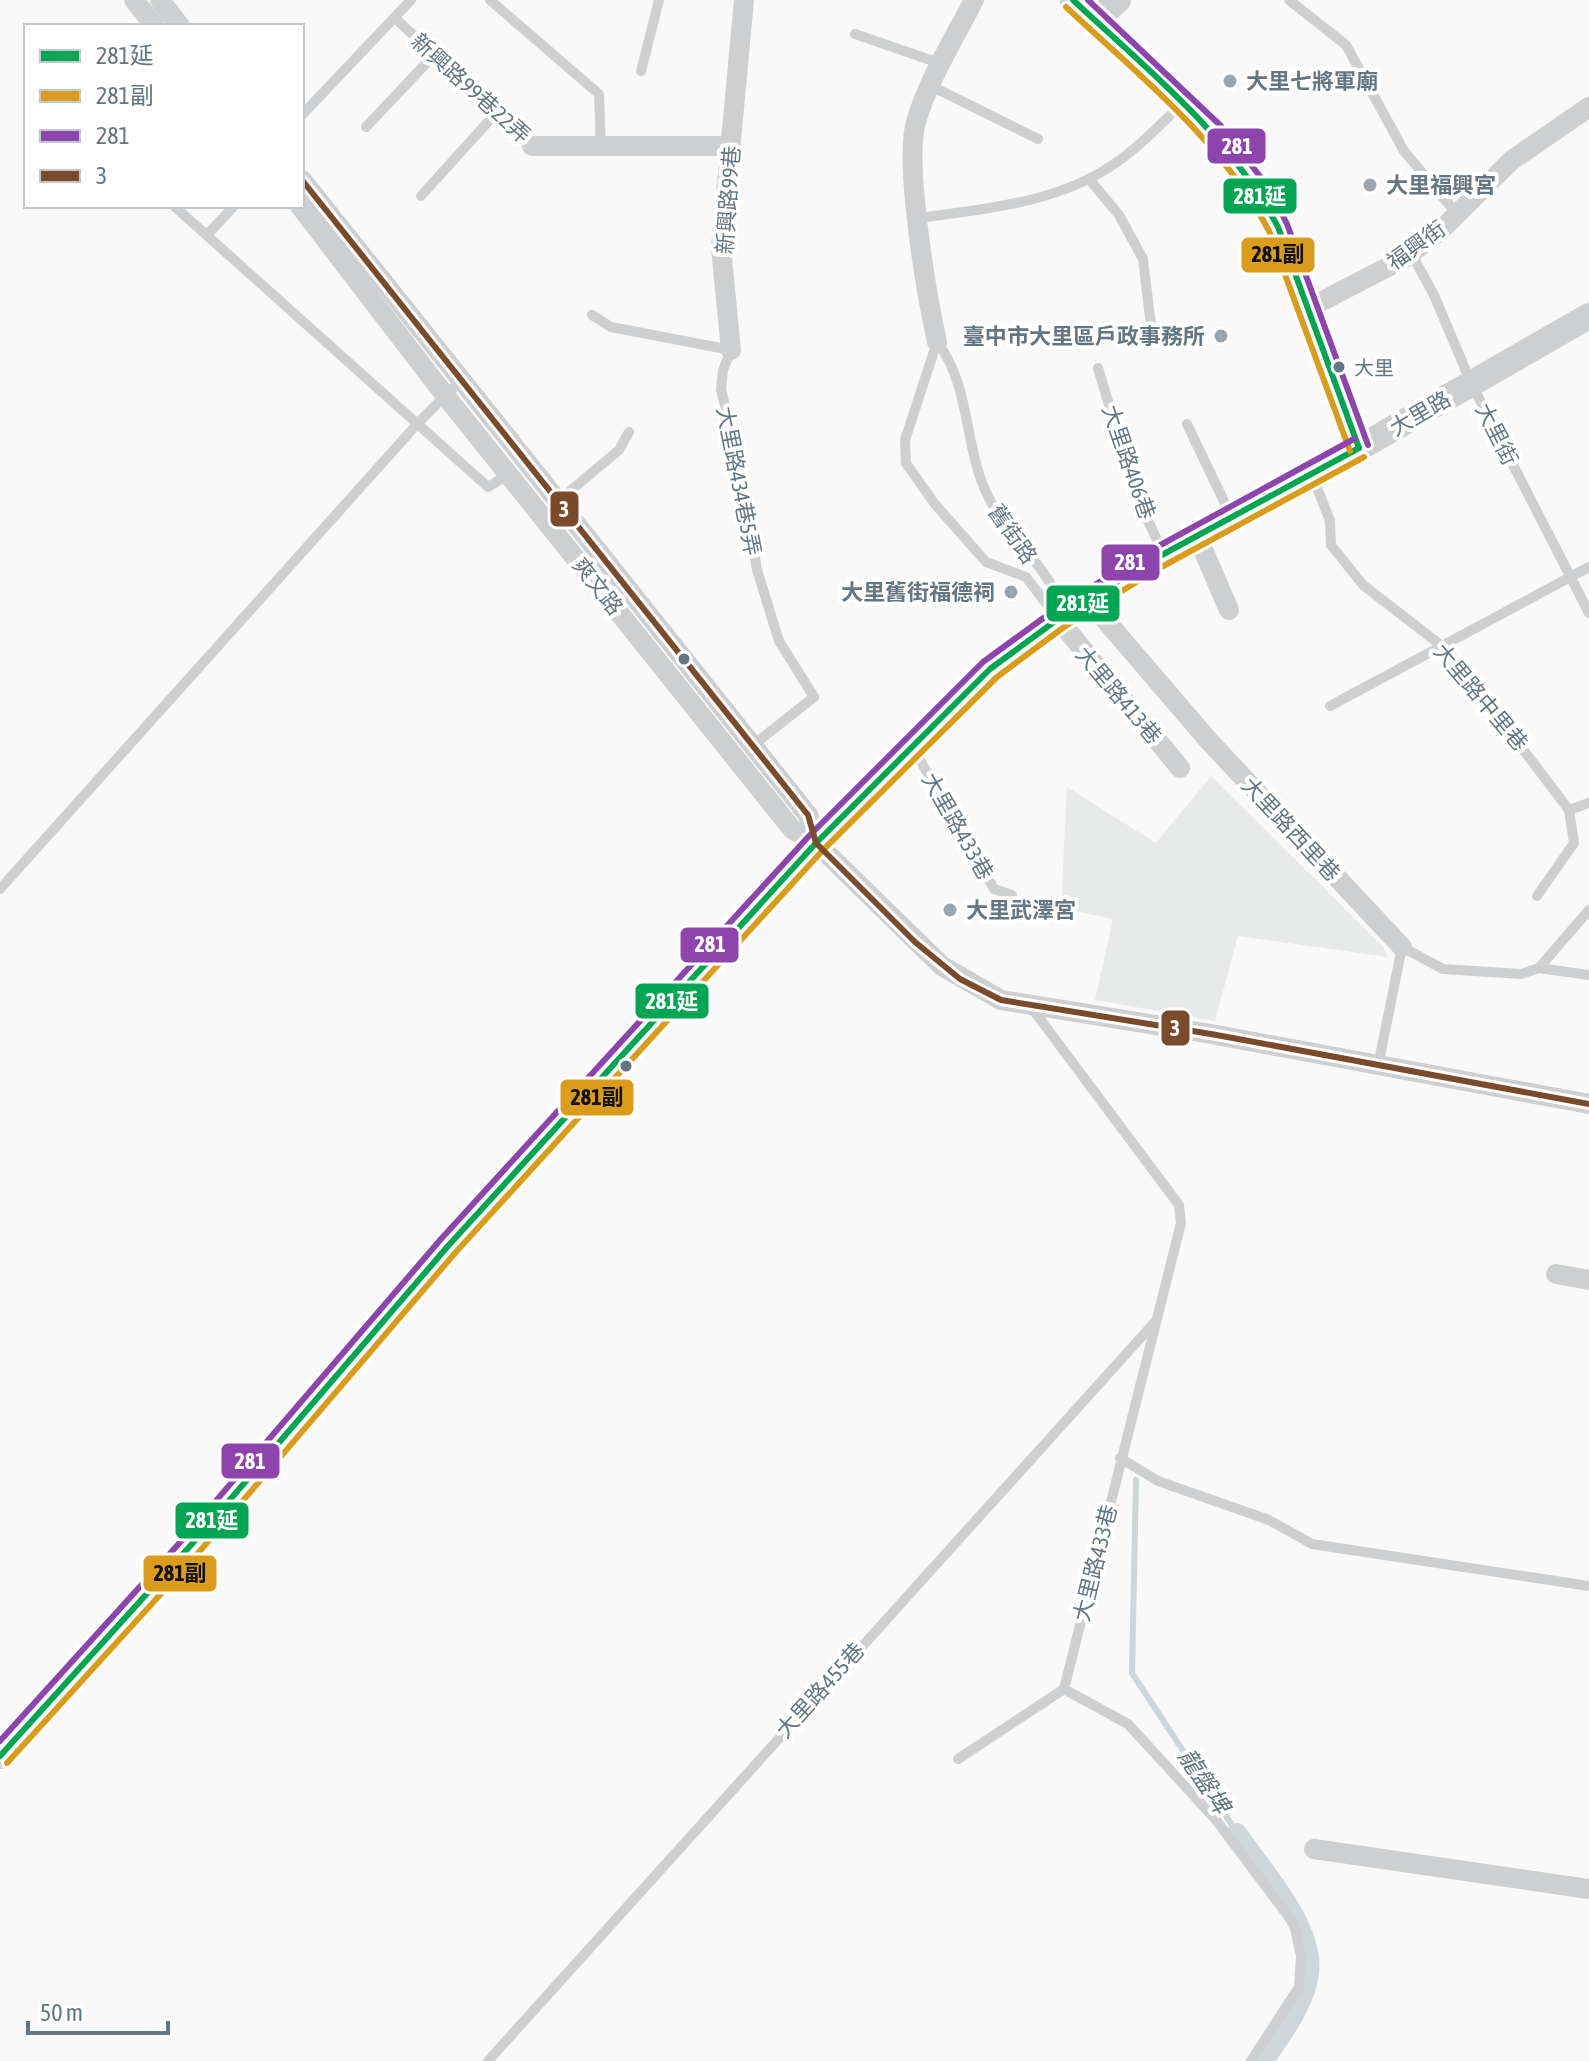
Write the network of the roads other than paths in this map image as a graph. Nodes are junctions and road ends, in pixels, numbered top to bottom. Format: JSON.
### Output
{"nodes":[{"id":1,"x":134,"y":0,"type":"edge"},
{"id":2,"x":160,"y":0,"type":"edge"},
{"id":3,"x":411,"y":0,"type":"edge"},
{"id":4,"x":490,"y":0,"type":"edge"},
{"id":5,"x":659,"y":0,"type":"edge"},
{"id":6,"x":744,"y":0,"type":"edge"},
{"id":7,"x":974,"y":0,"type":"edge"},
{"id":8,"x":1073,"y":0,"type":"edge"},
{"id":9,"x":1118,"y":0,"type":"edge"},
{"id":10,"x":1289,"y":0,"type":"edge"},
{"id":11,"x":395,"y":18,"type":"junction"},
{"id":12,"x":1095,"y":21,"type":"junction"},
{"id":13,"x":153,"y":24,"type":"edge"},
{"id":14,"x":178,"y":24,"type":"edge"},
{"id":15,"x":855,"y":34,"type":"dead end"},
{"id":16,"x":434,"y":55,"type":"junction"},
{"id":17,"x":942,"y":64,"type":"junction"},
{"id":18,"x":641,"y":71,"type":"dead end"},
{"id":19,"x":931,"y":86,"type":"junction"},
{"id":20,"x":1183,"y":103,"type":"junction"},
{"id":21,"x":1589,"y":107,"type":"edge"},
{"id":22,"x":304,"y":113,"type":"edge"},
{"id":23,"x":496,"y":113,"type":"junction"},
{"id":24,"x":366,"y":127,"type":"dead end"},
{"id":25,"x":1038,"y":139,"type":"dead end"},
{"id":26,"x":532,"y":146,"type":"joint"},
{"id":27,"x":731,"y":146,"type":"junction"},
{"id":28,"x":601,"y":147,"type":"junction"},
{"id":29,"x":1089,"y":179,"type":"junction"},
{"id":30,"x":304,"y":183,"type":"edge"},
{"id":31,"x":421,"y":196,"type":"dead end"},
{"id":32,"x":176,"y":208,"type":"edge"},
{"id":33,"x":232,"y":208,"type":"edge"},
{"id":34,"x":302,"y":208,"type":"edge"},
{"id":35,"x":1456,"y":213,"type":"junction"},
{"id":36,"x":919,"y":218,"type":"junction"},
{"id":37,"x":207,"y":235,"type":"junction"},
{"id":38,"x":1411,"y":253,"type":"junction"},
{"id":39,"x":1307,"y":309,"type":"junction"},
{"id":40,"x":592,"y":315,"type":"dead end"},
{"id":41,"x":1589,"y":316,"type":"edge"},
{"id":42,"x":1152,"y":334,"type":"dead end"},
{"id":43,"x":937,"y":342,"type":"junction"},
{"id":44,"x":731,"y":350,"type":"junction"},
{"id":45,"x":1098,"y":368,"type":"dead end"},
{"id":46,"x":461,"y":380,"type":"junction"},
{"id":47,"x":1471,"y":383,"type":"junction"},
{"id":48,"x":444,"y":394,"type":"junction"},
{"id":49,"x":419,"y":422,"type":"junction"},
{"id":50,"x":1187,"y":424,"type":"dead end"},
{"id":51,"x":629,"y":432,"type":"dead end"},
{"id":52,"x":1359,"y":448,"type":"junction"},
{"id":53,"x":510,"y":473,"type":"junction"},
{"id":54,"x":1312,"y":475,"type":"junction"},
{"id":55,"x":558,"y":501,"type":"junction"},
{"id":56,"x":1232,"y":517,"type":"junction"},
{"id":57,"x":1205,"y":532,"type":"junction"},
{"id":58,"x":1164,"y":554,"type":"junction"},
{"id":59,"x":1589,"y":567,"type":"edge"},
{"id":60,"x":1570,"y":576,"type":"junction"},
{"id":61,"x":1089,"y":601,"type":"junction"},
{"id":62,"x":1229,"y":610,"type":"dead end"},
{"id":63,"x":1589,"y":613,"type":"edge"},
{"id":64,"x":1058,"y":619,"type":"junction"},
{"id":65,"x":1442,"y":646,"type":"junction"},
{"id":66,"x":1330,"y":706,"type":"dead end"},
{"id":67,"x":752,"y":746,"type":"junction"},
{"id":68,"x":912,"y":746,"type":"junction"},
{"id":69,"x":1180,"y":768,"type":"dead end"},
{"id":70,"x":1589,"y":803,"type":"edge"},
{"id":71,"x":1569,"y":810,"type":"junction"},
{"id":72,"x":816,"y":843,"type":"junction"},
{"id":73,"x":0,"y":889,"type":"edge"},
{"id":74,"x":1012,"y":895,"type":"dead end"},
{"id":75,"x":1537,"y":896,"type":"dead end"},
{"id":76,"x":1589,"y":910,"type":"edge"},
{"id":77,"x":1402,"y":947,"type":"junction"},
{"id":78,"x":1539,"y":968,"type":"junction"},
{"id":79,"x":1589,"y":975,"type":"edge"},
{"id":80,"x":1031,"y":1007,"type":"junction"},
{"id":81,"x":1377,"y":1068,"type":"junction"},
{"id":82,"x":1589,"y":1104,"type":"edge"},
{"id":83,"x":1556,"y":1274,"type":"dead end"},
{"id":84,"x":1589,"y":1280,"type":"edge"},
{"id":85,"x":1156,"y":1322,"type":"junction"},
{"id":86,"x":1120,"y":1458,"type":"junction"},
{"id":87,"x":1589,"y":1586,"type":"edge"},
{"id":88,"x":1064,"y":1689,"type":"junction"},
{"id":89,"x":0,"y":1756,"type":"edge"},
{"id":90,"x":958,"y":1759,"type":"dead end"},
{"id":91,"x":1314,"y":1849,"type":"dead end"},
{"id":92,"x":1589,"y":1889,"type":"edge"},
{"id":93,"x":488,"y":2061,"type":"edge"},
{"id":94,"x":1251,"y":2061,"type":"edge"}],
"edges":[{"from":1,"to":13,"type":"street"},
{"from":2,"to":14,"type":"street"},
{"from":3,"to":11,"type":"lane"},
{"from":4,"to":28,"type":"lane"},
{"from":5,"to":18,"type":"lane"},
{"from":6,"to":27,"type":"street","name":"新興路99巷"},
{"from":7,"to":17,"type":"street","name":"舊街路"},
{"from":8,"to":12,"type":"street"},
{"from":9,"to":12,"type":"street"},
{"from":10,"to":35,"type":"lane"},
{"from":11,"to":16,"type":"lane","name":"新興路99巷22弄"},
{"from":11,"to":22,"type":"lane"},
{"from":12,"to":20,"type":"street"},
{"from":15,"to":17,"type":"lane"},
{"from":16,"to":23,"type":"lane","name":"新興路99巷22弄"},
{"from":16,"to":24,"type":"lane"},
{"from":17,"to":19,"type":"street","name":"舊街路"},
{"from":19,"to":25,"type":"lane"},
{"from":19,"to":36,"type":"street","name":"舊街路"},
{"from":20,"to":29,"type":"lane"},
{"from":20,"to":39,"type":"street"},
{"from":21,"to":35,"type":"street","name":"福興街"},
{"from":23,"to":26,"type":"lane","name":"新興路99巷22弄"},
{"from":23,"to":31,"type":"lane"},
{"from":26,"to":28,"type":"street","name":"新興路99巷22弄"},
{"from":27,"to":28,"type":"street","name":"新興路99巷22弄"},
{"from":27,"to":44,"type":"street","name":"新興路99巷"},
{"from":29,"to":36,"type":"lane"},
{"from":29,"to":42,"type":"lane"},
{"from":30,"to":46,"type":"street","name":"爽文路"},
{"from":32,"to":37,"type":"lane"},
{"from":33,"to":37,"type":"lane"},
{"from":34,"to":48,"type":"street","name":"爽文路"},
{"from":35,"to":38,"type":"street","name":"福興街"},
{"from":36,"to":43,"type":"street","name":"舊街路"},
{"from":37,"to":49,"type":"lane"},
{"from":38,"to":39,"type":"street","name":"福興街"},
{"from":38,"to":47,"type":"lane","name":"大里街"},
{"from":39,"to":52,"type":"street"},
{"from":40,"to":44,"type":"lane"},
{"from":41,"to":47,"type":"street","name":"大里路"},
{"from":43,"to":64,"type":"lane","name":"舊街路"},
{"from":43,"to":64,"type":"lane","name":"舊街路"},
{"from":44,"to":67,"type":"lane","name":"大里路434巷5弄"},
{"from":45,"to":58,"type":"lane","name":"大里路406巷"},
{"from":46,"to":48,"type":"lane"},
{"from":46,"to":55,"type":"street","name":"爽文路"},
{"from":47,"to":52,"type":"street","name":"大里路"},
{"from":47,"to":60,"type":"lane","name":"大里街"},
{"from":48,"to":49,"type":"lane"},
{"from":48,"to":53,"type":"street","name":"爽文路"},
{"from":49,"to":53,"type":"lane"},
{"from":49,"to":73,"type":"lane"},
{"from":50,"to":56,"type":"lane"},
{"from":51,"to":55,"type":"lane"},
{"from":52,"to":54,"type":"street","name":"大里路"},
{"from":53,"to":72,"type":"street","name":"爽文路"},
{"from":54,"to":56,"type":"street","name":"大里路"},
{"from":54,"to":65,"type":"lane","name":"大里路中里巷"},
{"from":55,"to":67,"type":"street","name":"爽文路"},
{"from":56,"to":57,"type":"street","name":"大里路"},
{"from":57,"to":58,"type":"street","name":"大里路"},
{"from":57,"to":62,"type":"street"},
{"from":58,"to":61,"type":"street","name":"大里路"},
{"from":59,"to":60,"type":"lane"},
{"from":60,"to":63,"type":"lane","name":"大里街"},
{"from":60,"to":65,"type":"lane"},
{"from":61,"to":64,"type":"street","name":"大里路"},
{"from":61,"to":77,"type":"street","name":"大里路西里巷"},
{"from":64,"to":68,"type":"street","name":"大里路"},
{"from":64,"to":69,"type":"street","name":"大里路413巷"},
{"from":65,"to":66,"type":"lane"},
{"from":65,"to":71,"type":"lane","name":"大里路中里巷"},
{"from":67,"to":72,"type":"street","name":"爽文路"},
{"from":68,"to":72,"type":"street","name":"大里路"},
{"from":68,"to":74,"type":"lane","name":"大里路433巷"},
{"from":70,"to":71,"type":"lane"},
{"from":71,"to":75,"type":"lane"},
{"from":72,"to":80,"type":"street","name":"爽文路"},
{"from":72,"to":89,"type":"street","name":"大里路"},
{"from":76,"to":78,"type":"lane"},
{"from":77,"to":78,"type":"lane","name":"大里路西里巷"},
{"from":77,"to":81,"type":"lane"},
{"from":78,"to":79,"type":"lane","name":"大里路西里巷"},
{"from":80,"to":81,"type":"street","name":"爽文路"},
{"from":80,"to":85,"type":"lane","name":"大里路433巷"},
{"from":81,"to":82,"type":"street","name":"爽文路"},
{"from":83,"to":84,"type":"street"},
{"from":85,"to":86,"type":"lane","name":"大里路433巷"},
{"from":85,"to":93,"type":"lane","name":"大里路455巷"},
{"from":86,"to":87,"type":"lane"},
{"from":86,"to":88,"type":"lane","name":"大里路433巷"},
{"from":88,"to":90,"type":"lane"},
{"from":88,"to":94,"type":"lane"},
{"from":91,"to":92,"type":"street"}]}
